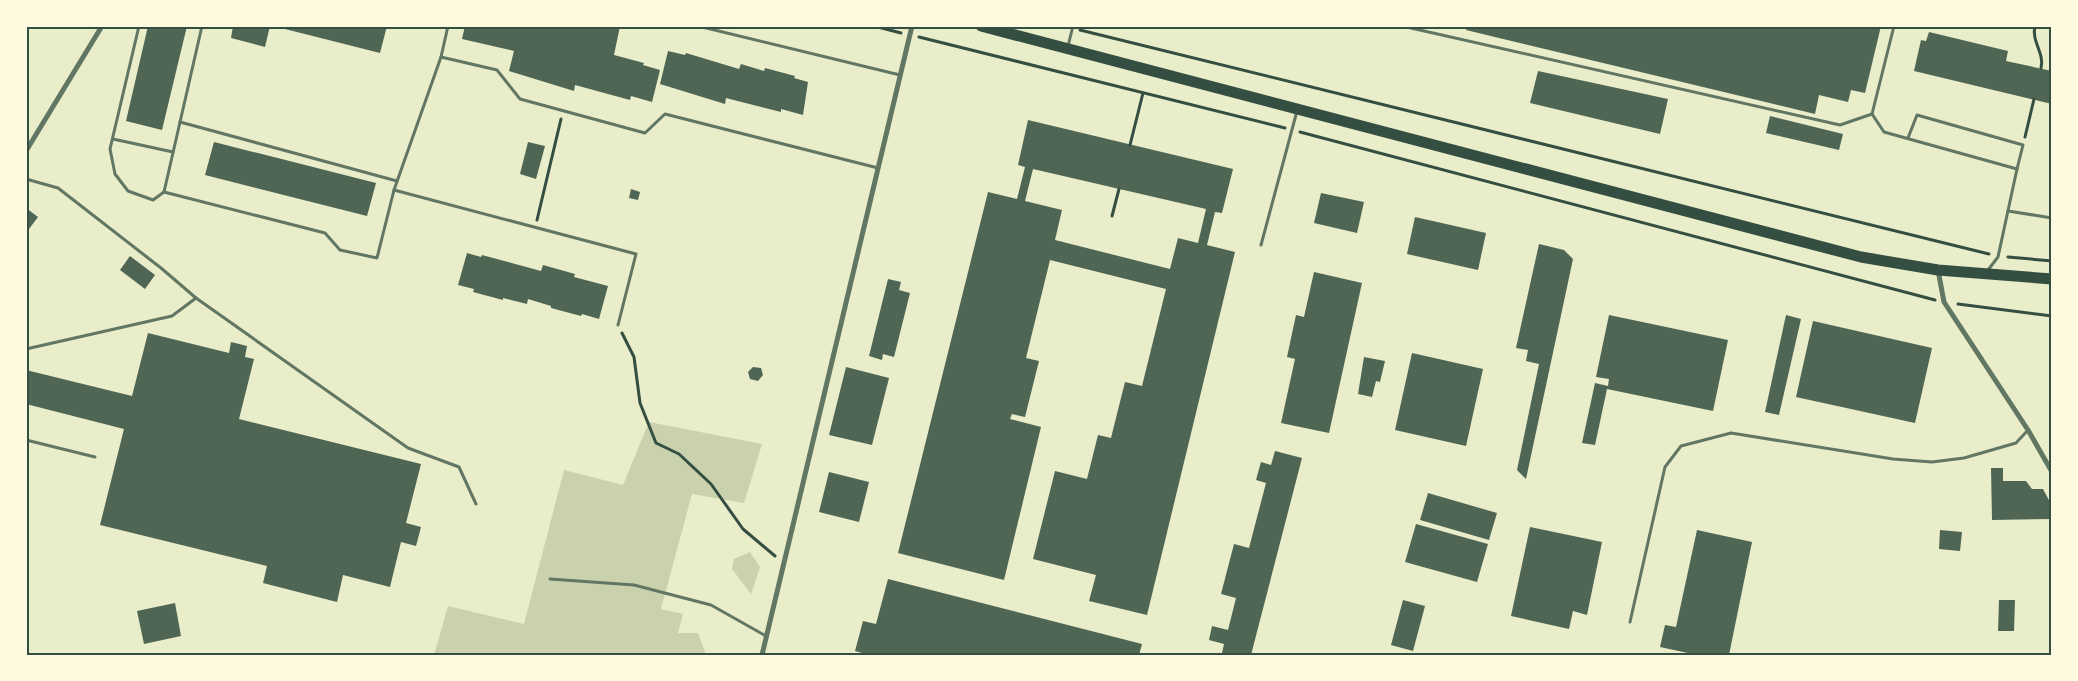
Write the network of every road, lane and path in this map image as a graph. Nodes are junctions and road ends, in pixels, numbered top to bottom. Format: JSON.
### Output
{"nodes":[{"id":1,"x":102,"y":26,"type":"edge"},
{"id":2,"x":139,"y":26,"type":"edge"},
{"id":3,"x":202,"y":26,"type":"edge"},
{"id":4,"x":448,"y":26,"type":"edge"},
{"id":5,"x":698,"y":26,"type":"edge"},
{"id":6,"x":874,"y":26,"type":"edge"},
{"id":7,"x":912,"y":26,"type":"edge"},
{"id":8,"x":981,"y":26,"type":"edge"},
{"id":9,"x":1402,"y":26,"type":"edge"},
{"id":10,"x":1894,"y":26,"type":"edge"},
{"id":11,"x":2035,"y":26,"type":"edge"},
{"id":12,"x":1072,"y":27,"type":"edge"},
{"id":13,"x":910,"y":35,"type":"junction"},
{"id":14,"x":1068,"y":49,"type":"junction"},
{"id":15,"x":441,"y":57,"type":"junction"},
{"id":16,"x":2041,"y":68,"type":"dead end"},
{"id":17,"x":900,"y":75,"type":"junction"},
{"id":18,"x":1143,"y":93,"type":"junction"},
{"id":19,"x":2034,"y":99,"type":"dead end"},
{"id":20,"x":1298,"y":108,"type":"junction"},
{"id":21,"x":563,"y":111,"type":"junction"},
{"id":22,"x":1872,"y":114,"type":"junction"},
{"id":23,"x":180,"y":122,"type":"junction"},
{"id":24,"x":1292,"y":130,"type":"junction"},
{"id":25,"x":1908,"y":138,"type":"junction"},
{"id":26,"x":113,"y":139,"type":"junction"},
{"id":27,"x":1130,"y":145,"type":"dead end"},
{"id":28,"x":2023,"y":145,"type":"junction"},
{"id":29,"x":26,"y":151,"type":"edge"},
{"id":30,"x":173,"y":152,"type":"junction"},
{"id":31,"x":878,"y":168,"type":"junction"},
{"id":32,"x":2017,"y":169,"type":"junction"},
{"id":33,"x":26,"y":179,"type":"edge"},
{"id":34,"x":397,"y":181,"type":"junction"},
{"id":35,"x":1119,"y":189,"type":"dead end"},
{"id":36,"x":394,"y":190,"type":"junction"},
{"id":37,"x":164,"y":192,"type":"junction"},
{"id":38,"x":2008,"y":211,"type":"junction"},
{"id":39,"x":1112,"y":216,"type":"dead end"},
{"id":40,"x":2052,"y":218,"type":"edge"},
{"id":41,"x":535,"y":228,"type":"junction"},
{"id":42,"x":1261,"y":246,"type":"dead end"},
{"id":43,"x":1998,"y":256,"type":"junction"},
{"id":44,"x":2052,"y":261,"type":"edge"},
{"id":45,"x":1938,"y":270,"type":"junction"},
{"id":46,"x":1985,"y":275,"type":"junction"},
{"id":47,"x":2052,"y":279,"type":"edge"},
{"id":48,"x":196,"y":298,"type":"junction"},
{"id":49,"x":1944,"y":302,"type":"junction"},
{"id":50,"x":2052,"y":316,"type":"edge"},
{"id":51,"x":618,"y":325,"type":"joint"},
{"id":52,"x":26,"y":349,"type":"edge"},
{"id":53,"x":2028,"y":430,"type":"junction"},
{"id":54,"x":26,"y":440,"type":"edge"},
{"id":55,"x":96,"y":457,"type":"dead end"},
{"id":56,"x":2052,"y":472,"type":"edge"},
{"id":57,"x":476,"y":504,"type":"dead end"},
{"id":58,"x":783,"y":563,"type":"junction"},
{"id":59,"x":550,"y":578,"type":"dead end"},
{"id":60,"x":1630,"y":622,"type":"dead end"},
{"id":61,"x":766,"y":636,"type":"junction"},
{"id":62,"x":762,"y":655,"type":"edge"}],
"edges":[{"from":1,"to":29,"type":"street"},
{"from":2,"to":26,"type":"lane"},
{"from":3,"to":23,"type":"lane"},
{"from":4,"to":15,"type":"lane"},
{"from":5,"to":17,"type":"lane"},
{"from":6,"to":13,"type":"path"},
{"from":7,"to":13,"type":"street"},
{"from":8,"to":14,"type":"main road"},
{"from":9,"to":22,"type":"lane"},
{"from":10,"to":22,"type":"lane"},
{"from":11,"to":16,"type":"path"},
{"from":12,"to":14,"type":"lane"},
{"from":12,"to":43,"type":"path"},
{"from":13,"to":17,"type":"street"},
{"from":13,"to":18,"type":"path"},
{"from":14,"to":20,"type":"main road"},
{"from":15,"to":21,"type":"lane"},
{"from":15,"to":34,"type":"lane"},
{"from":17,"to":31,"type":"street"},
{"from":18,"to":24,"type":"path"},
{"from":18,"to":27,"type":"path"},
{"from":19,"to":28,"type":"path"},
{"from":20,"to":24,"type":"lane"},
{"from":20,"to":45,"type":"main road"},
{"from":21,"to":31,"type":"lane"},
{"from":21,"to":41,"type":"path"},
{"from":22,"to":25,"type":"lane"},
{"from":23,"to":30,"type":"lane"},
{"from":23,"to":34,"type":"lane"},
{"from":24,"to":42,"type":"lane"},
{"from":24,"to":49,"type":"path"},
{"from":25,"to":28,"type":"lane"},
{"from":25,"to":32,"type":"lane"},
{"from":26,"to":30,"type":"lane"},
{"from":26,"to":37,"type":"lane"},
{"from":28,"to":32,"type":"lane"},
{"from":30,"to":37,"type":"lane"},
{"from":31,"to":58,"type":"street"},
{"from":32,"to":38,"type":"lane"},
{"from":33,"to":48,"type":"lane"},
{"from":34,"to":36,"type":"lane"},
{"from":35,"to":39,"type":"path"},
{"from":36,"to":37,"type":"lane"},
{"from":36,"to":41,"type":"lane"},
{"from":38,"to":40,"type":"lane"},
{"from":38,"to":43,"type":"lane"},
{"from":41,"to":51,"type":"lane"},
{"from":43,"to":44,"type":"path"},
{"from":43,"to":46,"type":"lane"},
{"from":45,"to":46,"type":"main road"},
{"from":45,"to":49,"type":"street"},
{"from":46,"to":47,"type":"main road"},
{"from":48,"to":52,"type":"lane"},
{"from":48,"to":57,"type":"lane"},
{"from":49,"to":50,"type":"path"},
{"from":49,"to":53,"type":"street"},
{"from":51,"to":58,"type":"path"},
{"from":53,"to":56,"type":"street"},
{"from":53,"to":60,"type":"lane"},
{"from":54,"to":55,"type":"lane"},
{"from":58,"to":61,"type":"street"},
{"from":59,"to":61,"type":"lane"},
{"from":61,"to":62,"type":"street"}]}
